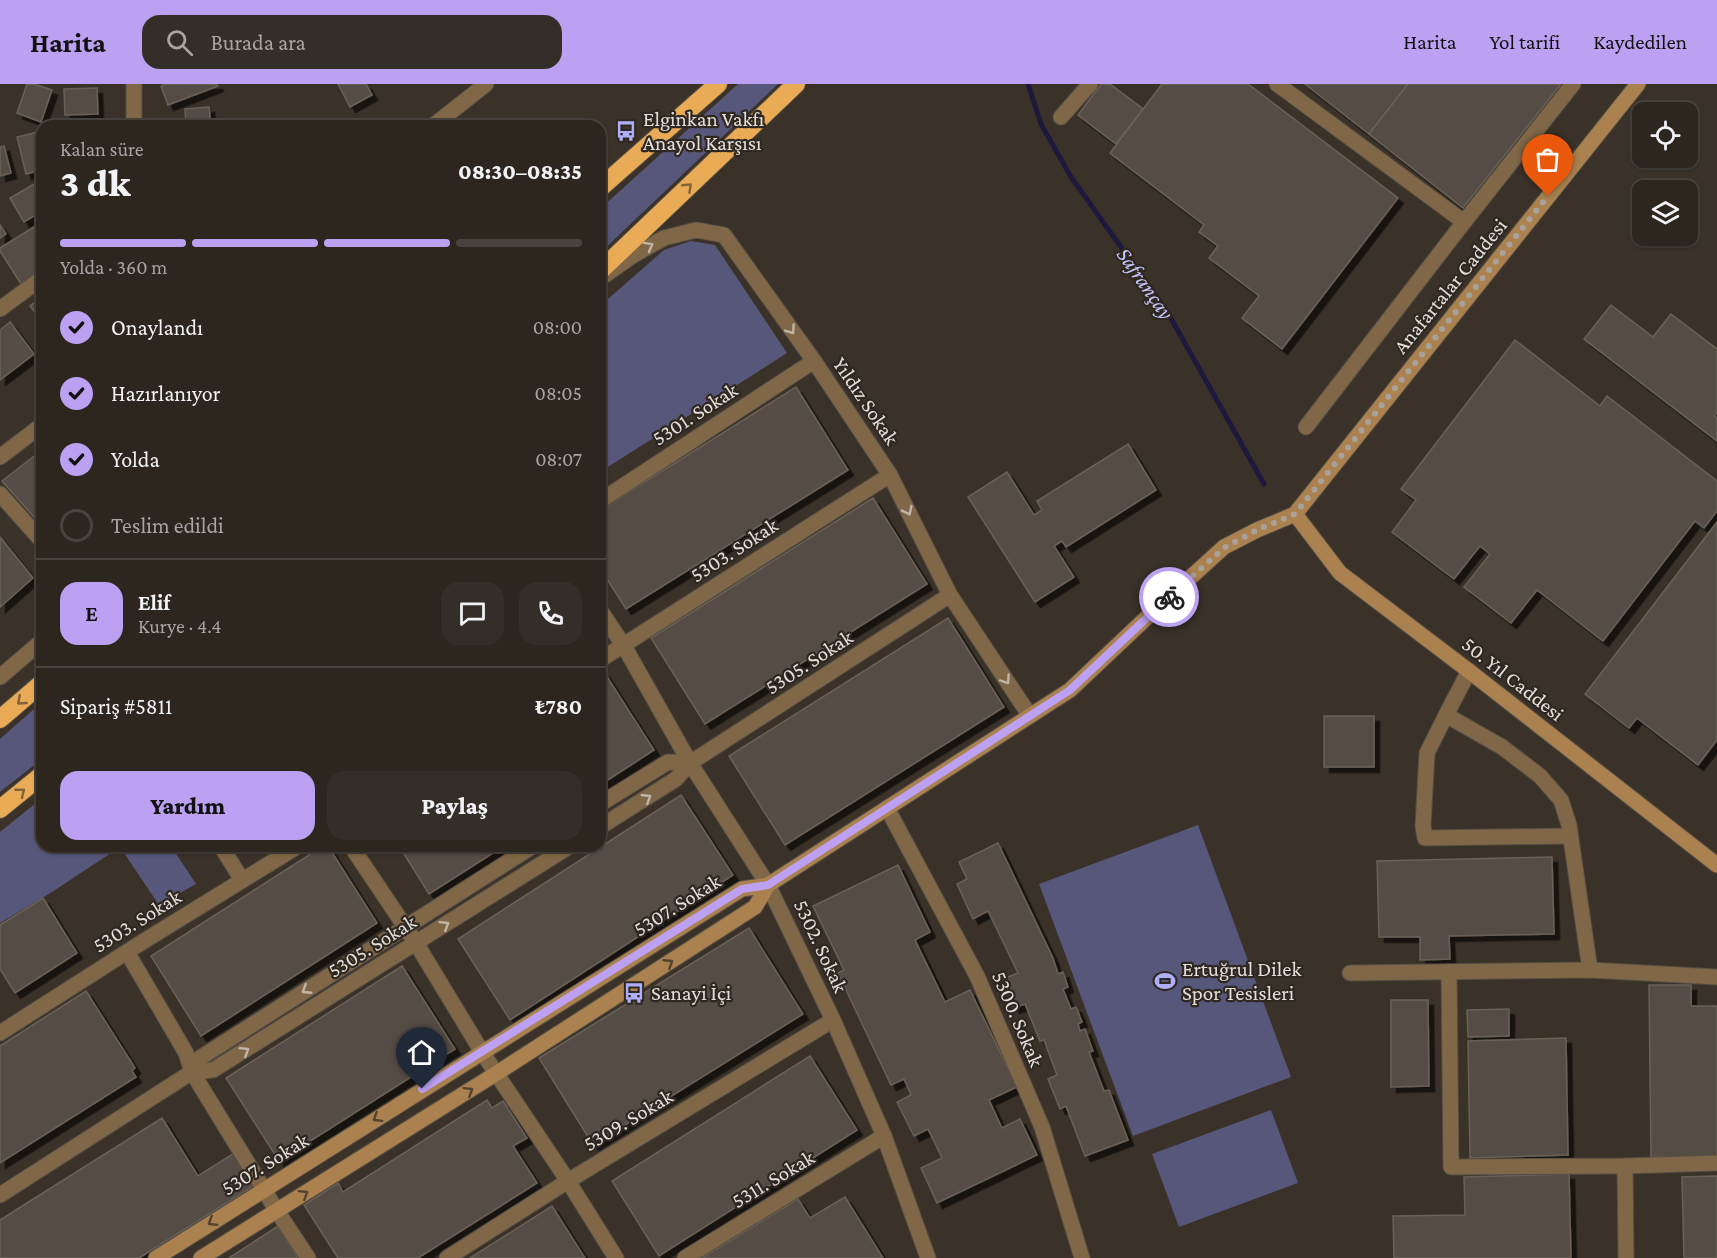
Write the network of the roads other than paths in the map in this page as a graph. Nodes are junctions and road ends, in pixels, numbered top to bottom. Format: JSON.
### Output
{"nodes":[{"id":1,"x":134,"y":84,"type":"edge"},
{"id":2,"x":486,"y":84,"type":"edge"},
{"id":3,"x":718,"y":84,"type":"edge"},
{"id":4,"x":796,"y":84,"type":"edge"},
{"id":5,"x":1090,"y":84,"type":"edge"},
{"id":6,"x":1278,"y":84,"type":"edge"},
{"id":7,"x":1573,"y":84,"type":"edge"},
{"id":8,"x":1638,"y":84,"type":"edge"},
{"id":9,"x":1061,"y":117,"type":"dead end"},
{"id":10,"x":134,"y":120,"type":"edge"},
{"id":11,"x":441,"y":120,"type":"edge"},
{"id":12,"x":606,"y":183,"type":"edge"},
{"id":13,"x":1464,"y":222,"type":"junction"},
{"id":14,"x":606,"y":265,"type":"edge"},
{"id":15,"x":606,"y":275,"type":"edge"},
{"id":16,"x":36,"y":282,"type":"edge"},
{"id":17,"x":0,"y":309,"type":"edge"},
{"id":18,"x":814,"y":362,"type":"junction"},
{"id":19,"x":1306,"y":428,"type":"dead end"},
{"id":20,"x":36,"y":430,"type":"edge"},
{"id":21,"x":0,"y":458,"type":"edge"},
{"id":22,"x":890,"y":475,"type":"junction"},
{"id":23,"x":0,"y":494,"type":"edge"},
{"id":24,"x":606,"y":497,"type":"edge"},
{"id":25,"x":1295,"y":514,"type":"junction"},
{"id":26,"x":36,"y":534,"type":"edge"},
{"id":27,"x":950,"y":595,"type":"junction"},
{"id":28,"x":606,"y":619,"type":"edge"},
{"id":29,"x":36,"y":646,"type":"edge"},
{"id":30,"x":624,"y":646,"type":"junction"},
{"id":31,"x":606,"y":656,"type":"edge"},
{"id":32,"x":1469,"y":671,"type":"junction"},
{"id":33,"x":0,"y":677,"type":"edge"},
{"id":34,"x":36,"y":688,"type":"edge"},
{"id":35,"x":1446,"y":715,"type":"junction"},
{"id":36,"x":1030,"y":716,"type":"junction"},
{"id":37,"x":0,"y":719,"type":"edge"},
{"id":38,"x":690,"y":764,"type":"junction"},
{"id":39,"x":36,"y":780,"type":"edge"},
{"id":40,"x":606,"y":800,"type":"edge"},
{"id":41,"x":887,"y":808,"type":"junction"},
{"id":42,"x":0,"y":809,"type":"edge"},
{"id":43,"x":606,"y":823,"type":"edge"},
{"id":44,"x":1570,"y":836,"type":"junction"},
{"id":45,"x":225,"y":852,"type":"edge"},
{"id":46,"x":288,"y":852,"type":"edge"},
{"id":47,"x":355,"y":852,"type":"edge"},
{"id":48,"x":523,"y":852,"type":"edge"},
{"id":49,"x":560,"y":852,"type":"edge"},
{"id":50,"x":1717,"y":865,"type":"edge"},
{"id":51,"x":242,"y":880,"type":"junction"},
{"id":52,"x":768,"y":885,"type":"junction"},
{"id":53,"x":405,"y":926,"type":"junction"},
{"id":54,"x":416,"y":943,"type":"junction"},
{"id":55,"x":127,"y":952,"type":"junction"},
{"id":56,"x":1590,"y":970,"type":"junction"},
{"id":57,"x":1449,"y":972,"type":"junction"},
{"id":58,"x":1350,"y":973,"type":"dead end"},
{"id":59,"x":1717,"y":977,"type":"edge"},
{"id":60,"x":832,"y":1020,"type":"junction"},
{"id":61,"x":0,"y":1033,"type":"edge"},
{"id":62,"x":482,"y":1052,"type":"junction"},
{"id":63,"x":192,"y":1072,"type":"junction"},
{"id":64,"x":497,"y":1073,"type":"junction"},
{"id":65,"x":884,"y":1136,"type":"junction"},
{"id":66,"x":1717,"y":1163,"type":"edge"},
{"id":67,"x":1625,"y":1166,"type":"junction"},
{"id":68,"x":568,"y":1181,"type":"junction"},
{"id":69,"x":264,"y":1190,"type":"junction"},
{"id":70,"x":0,"y":1195,"type":"edge"},
{"id":71,"x":277,"y":1211,"type":"junction"},
{"id":72,"x":156,"y":1258,"type":"edge"},
{"id":73,"x":201,"y":1258,"type":"edge"},
{"id":74,"x":308,"y":1258,"type":"edge"},
{"id":75,"x":447,"y":1258,"type":"edge"},
{"id":76,"x":616,"y":1258,"type":"edge"},
{"id":77,"x":685,"y":1258,"type":"edge"},
{"id":78,"x":928,"y":1258,"type":"edge"},
{"id":79,"x":1082,"y":1258,"type":"edge"},
{"id":80,"x":1626,"y":1258,"type":"edge"}],
"edges":[{"from":1,"to":10,"type":"street"},
{"from":2,"to":11,"type":"street"},
{"from":3,"to":12,"type":"highway"},
{"from":14,"to":4,"type":"highway","one_way":true},
{"from":5,"to":9,"type":"street"},
{"from":6,"to":13,"type":"street"},
{"from":7,"to":13,"type":"street"},
{"from":8,"to":25,"type":"street","name":"Anafartalar Caddesi"},
{"from":13,"to":19,"type":"street"},
{"from":15,"to":18,"type":"street","name":"Yıldız Sokak","one_way":true},
{"from":16,"to":17,"type":"street"},
{"from":18,"to":22,"type":"street","name":"Yıldız Sokak"},
{"from":18,"to":24,"type":"street","name":"5301. Sokak"},
{"from":20,"to":21,"type":"street"},
{"from":22,"to":27,"type":"street","name":"Yıldız Sokak","one_way":true},
{"from":22,"to":30,"type":"street","name":"5303. Sokak"},
{"from":23,"to":26,"type":"street"},
{"from":25,"to":32,"type":"street","name":"50. Yıl Caddesi"},
{"from":25,"to":36,"type":"street"},
{"from":27,"to":36,"type":"street","name":"Yıldız Sokak","one_way":true},
{"from":27,"to":38,"type":"street","name":"5305. Sokak"},
{"from":28,"to":30,"type":"street","name":"5302. Sokak"},
{"from":29,"to":33,"type":"street"},
{"from":30,"to":31,"type":"street","name":"5303. Sokak"},
{"from":30,"to":38,"type":"street","name":"5302. Sokak"},
{"from":32,"to":35,"type":"street"},
{"from":32,"to":50,"type":"street","name":"50. Yıl Caddesi"},
{"from":34,"to":37,"type":"highway","one_way":true},
{"from":35,"to":44,"type":"street"},
{"from":35,"to":44,"type":"street"},
{"from":36,"to":41,"type":"street"},
{"from":38,"to":40,"type":"street","name":"5305. Sokak"},
{"from":43,"to":38,"type":"street","name":"5305. Sokak","one_way":true},
{"from":38,"to":52,"type":"street","name":"5302. Sokak"},
{"from":42,"to":39,"type":"highway","one_way":true},
{"from":41,"to":52,"type":"street"},
{"from":41,"to":79,"type":"street","name":"5300. Sokak"},
{"from":44,"to":56,"type":"street"},
{"from":45,"to":51,"type":"street"},
{"from":46,"to":51,"type":"street","name":"5303. Sokak"},
{"from":47,"to":53,"type":"street"},
{"from":48,"to":53,"type":"street","name":"5305. Sokak"},
{"from":54,"to":49,"type":"street","name":"5305. Sokak","one_way":true},
{"from":51,"to":55,"type":"street","name":"5303. Sokak"},
{"from":52,"to":60,"type":"street","name":"5302. Sokak"},
{"from":52,"to":62,"type":"street","name":"5307. Sokak"},
{"from":64,"to":52,"type":"street","name":"5307. Sokak","one_way":true},
{"from":53,"to":54,"type":"street"},
{"from":53,"to":63,"type":"street","name":"5305. Sokak","one_way":true},
{"from":54,"to":62,"type":"street"},
{"from":63,"to":54,"type":"street","name":"5305. Sokak","one_way":true},
{"from":55,"to":61,"type":"street","name":"5303. Sokak"},
{"from":55,"to":63,"type":"street"},
{"from":56,"to":57,"type":"street"},
{"from":56,"to":59,"type":"street"},
{"from":57,"to":58,"type":"street"},
{"from":57,"to":67,"type":"street"},
{"from":60,"to":65,"type":"street","name":"5302. Sokak"},
{"from":60,"to":68,"type":"street","name":"5309. Sokak"},
{"from":62,"to":64,"type":"street"},
{"from":62,"to":69,"type":"street","name":"5307. Sokak","one_way":true},
{"from":63,"to":69,"type":"street"},
{"from":63,"to":70,"type":"street","name":"5305. Sokak"},
{"from":64,"to":68,"type":"street"},
{"from":71,"to":64,"type":"street","name":"5307. Sokak","one_way":true},
{"from":65,"to":77,"type":"street","name":"5311. Sokak"},
{"from":65,"to":78,"type":"street","name":"5302. Sokak"},
{"from":66,"to":67,"type":"street"},
{"from":67,"to":80,"type":"street"},
{"from":68,"to":75,"type":"street","name":"5309. Sokak"},
{"from":68,"to":76,"type":"street"},
{"from":69,"to":71,"type":"street"},
{"from":69,"to":72,"type":"street","name":"5307. Sokak","one_way":true},
{"from":71,"to":73,"type":"street","name":"5307. Sokak"},
{"from":71,"to":74,"type":"street"}]}
